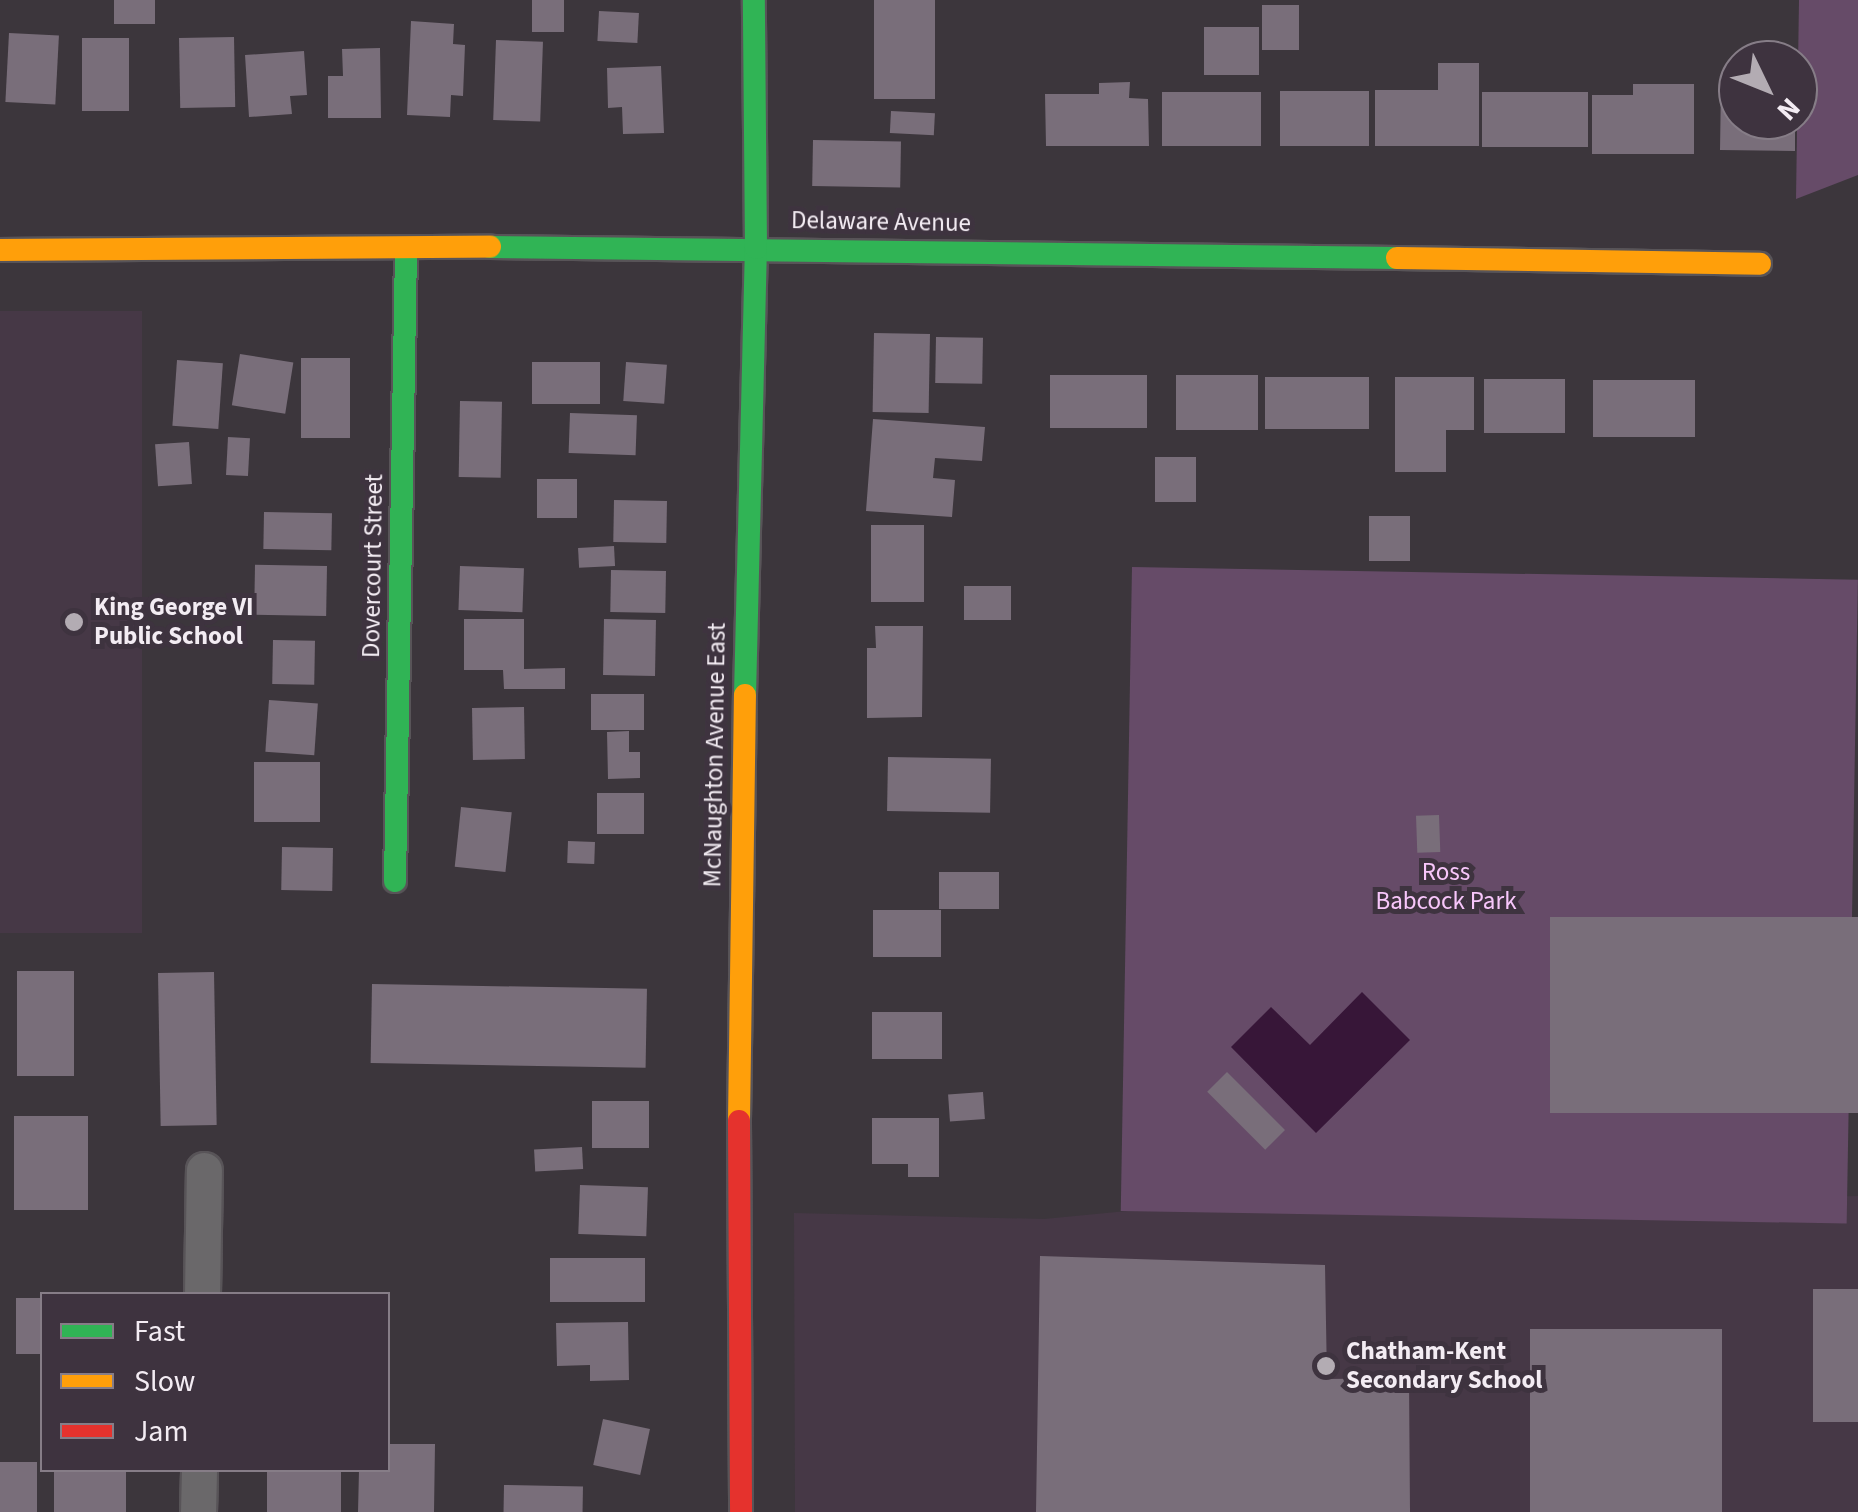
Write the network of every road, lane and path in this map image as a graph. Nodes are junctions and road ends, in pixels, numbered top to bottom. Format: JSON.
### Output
{"nodes":[{"id":1,"x":754,"y":0,"type":"edge"},
{"id":2,"x":756,"y":248,"type":"junction"},
{"id":3,"x":0,"y":250,"type":"edge"},
{"id":4,"x":406,"y":252,"type":"junction"},
{"id":5,"x":1760,"y":264,"type":"dead end"},
{"id":6,"x":395,"y":882,"type":"dead end"},
{"id":7,"x":204,"y":1170,"type":"dead end"},
{"id":8,"x":202,"y":1292,"type":"edge"},
{"id":9,"x":198,"y":1472,"type":"edge"},
{"id":10,"x":198,"y":1512,"type":"edge"},
{"id":11,"x":740,"y":1512,"type":"edge"}],
"edges":[{"from":1,"to":2,"type":"street","name":"McNaughton Avenue East"},
{"from":2,"to":4,"type":"street","name":"Delaware Avenue"},
{"from":2,"to":5,"type":"street","name":"Delaware Avenue"},
{"from":2,"to":11,"type":"street","name":"McNaughton Avenue East"},
{"from":3,"to":4,"type":"street","name":"Delaware Avenue"},
{"from":4,"to":6,"type":"street","name":"Dovercourt Street"},
{"from":7,"to":8,"type":"street"},
{"from":9,"to":10,"type":"street"}]}
